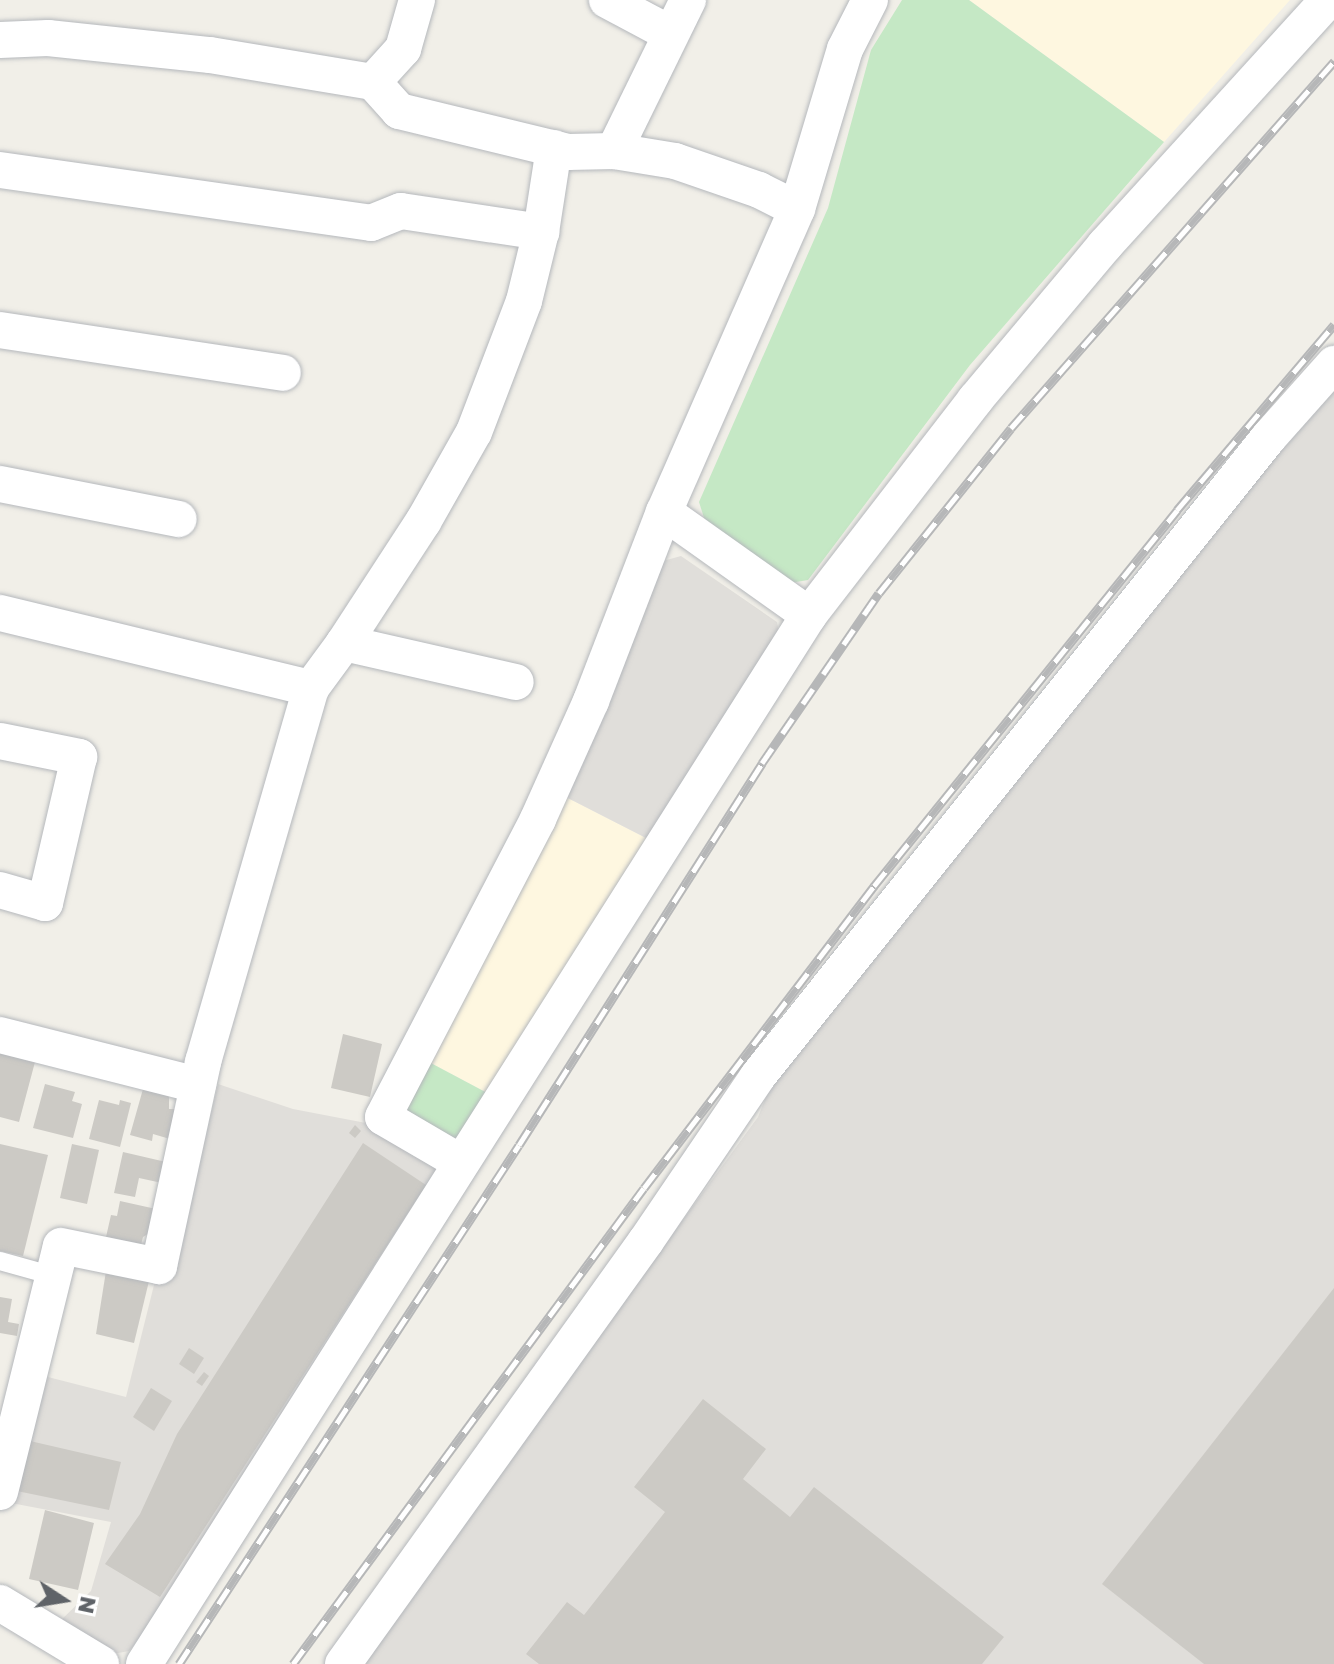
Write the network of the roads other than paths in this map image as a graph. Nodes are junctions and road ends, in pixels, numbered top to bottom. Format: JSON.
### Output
{"nodes":[{"id":1,"x":417,"y":0,"type":"edge"},
{"id":2,"x":607,"y":0,"type":"edge"},
{"id":3,"x":688,"y":0,"type":"edge"},
{"id":4,"x":870,"y":0,"type":"edge"},
{"id":5,"x":1328,"y":0,"type":"edge"},
{"id":6,"x":671,"y":34,"type":"junction"},
{"id":7,"x":0,"y":40,"type":"edge"},
{"id":8,"x":373,"y":82,"type":"junction"},
{"id":9,"x":554,"y":148,"type":"junction"},
{"id":10,"x":614,"y":151,"type":"junction"},
{"id":11,"x":0,"y":170,"type":"edge"},
{"id":12,"x":797,"y":209,"type":"junction"},
{"id":13,"x":541,"y":232,"type":"junction"},
{"id":14,"x":0,"y":330,"type":"edge"},
{"id":15,"x":1334,"y":364,"type":"edge"},
{"id":16,"x":283,"y":373,"type":"dead end"},
{"id":17,"x":0,"y":484,"type":"edge"},
{"id":18,"x":664,"y":512,"type":"junction"},
{"id":19,"x":179,"y":519,"type":"dead end"},
{"id":20,"x":0,"y":613,"type":"edge"},
{"id":21,"x":809,"y":615,"type":"junction"},
{"id":22,"x":344,"y":643,"type":"junction"},
{"id":23,"x":516,"y":682,"type":"dead end"},
{"id":24,"x":311,"y":688,"type":"junction"},
{"id":25,"x":0,"y":741,"type":"edge"},
{"id":26,"x":0,"y":890,"type":"edge"},
{"id":27,"x":0,"y":1035,"type":"edge"},
{"id":28,"x":198,"y":1085,"type":"junction"},
{"id":29,"x":460,"y":1162,"type":"junction"},
{"id":30,"x":0,"y":1261,"type":"edge"},
{"id":31,"x":54,"y":1276,"type":"junction"},
{"id":32,"x":0,"y":1492,"type":"edge"},
{"id":33,"x":0,"y":1603,"type":"edge"},
{"id":34,"x":101,"y":1664,"type":"edge"},
{"id":35,"x":144,"y":1664,"type":"edge"},
{"id":36,"x":343,"y":1664,"type":"edge"}],
"edges":[{"from":1,"to":8,"type":"street"},
{"from":2,"to":6,"type":"street"},
{"from":3,"to":6,"type":"street"},
{"from":4,"to":12,"type":"street"},
{"from":5,"to":21,"type":"street"},
{"from":6,"to":10,"type":"street"},
{"from":7,"to":8,"type":"street"},
{"from":8,"to":9,"type":"street"},
{"from":9,"to":10,"type":"street"},
{"from":9,"to":13,"type":"street"},
{"from":10,"to":12,"type":"street"},
{"from":11,"to":13,"type":"street"},
{"from":12,"to":18,"type":"street"},
{"from":13,"to":22,"type":"street"},
{"from":14,"to":16,"type":"street"},
{"from":15,"to":36,"type":"street"},
{"from":17,"to":19,"type":"street"},
{"from":18,"to":21,"type":"street"},
{"from":18,"to":29,"type":"street"},
{"from":20,"to":24,"type":"street"},
{"from":21,"to":29,"type":"street"},
{"from":22,"to":23,"type":"street"},
{"from":22,"to":24,"type":"street"},
{"from":24,"to":28,"type":"street"},
{"from":25,"to":26,"type":"street"},
{"from":27,"to":28,"type":"street"},
{"from":28,"to":31,"type":"street"},
{"from":29,"to":35,"type":"street"},
{"from":30,"to":31,"type":"lane"},
{"from":31,"to":32,"type":"street"},
{"from":33,"to":34,"type":"street"}]}
